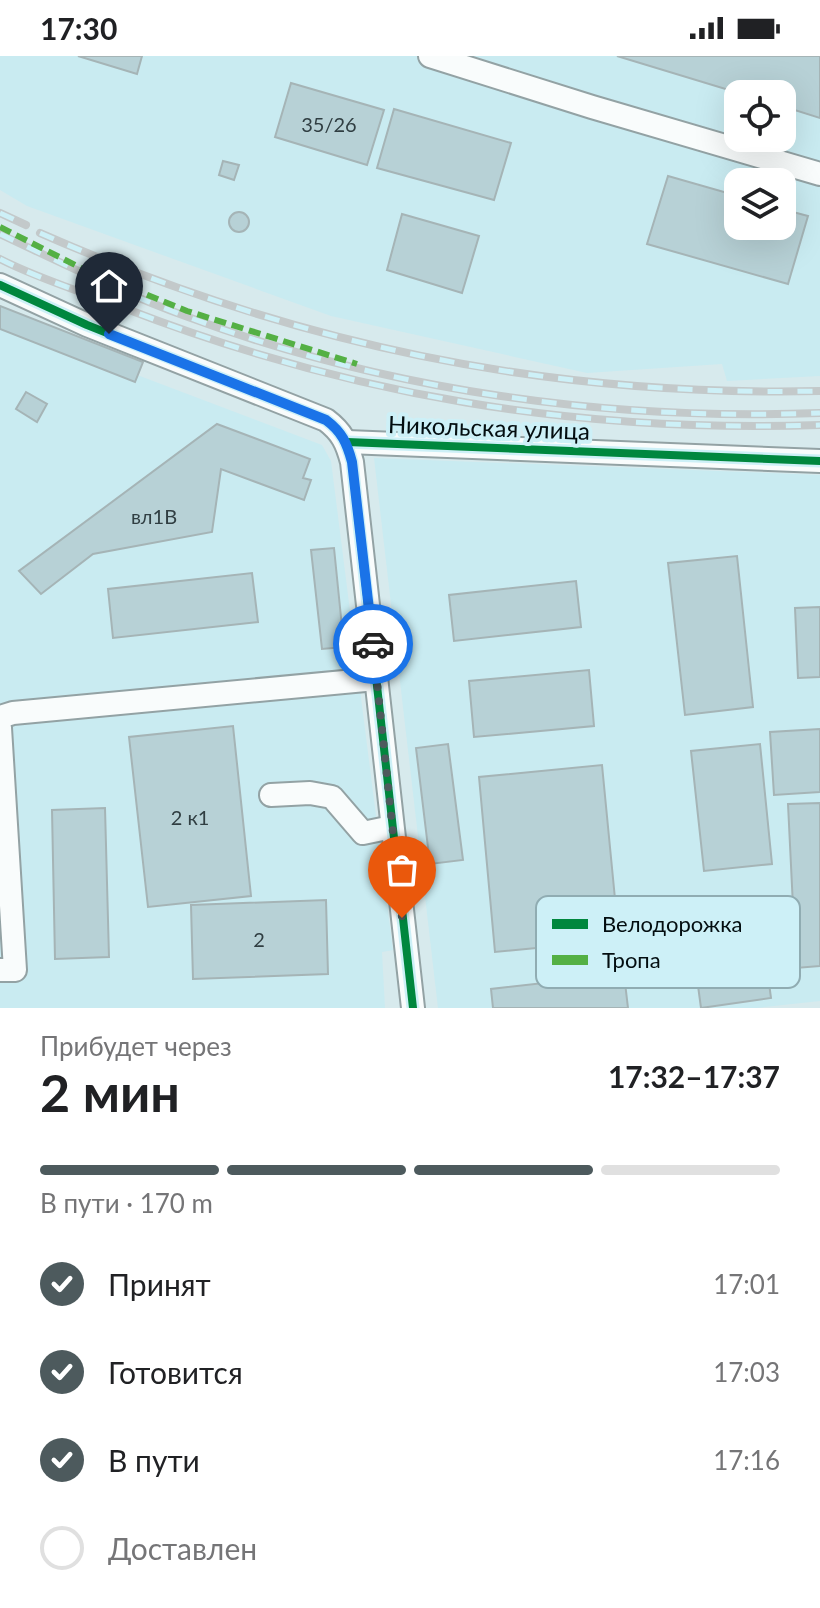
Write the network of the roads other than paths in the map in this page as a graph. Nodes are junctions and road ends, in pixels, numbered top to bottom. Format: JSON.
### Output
{"nodes":[{"id":1,"x":430,"y":56,"type":"edge"},
{"id":2,"x":820,"y":174,"type":"edge"},
{"id":3,"x":0,"y":285,"type":"edge"},
{"id":4,"x":347,"y":442,"type":"junction"},
{"id":5,"x":820,"y":461,"type":"edge"},
{"id":6,"x":376,"y":679,"type":"junction"},
{"id":7,"x":0,"y":717,"type":"edge"},
{"id":8,"x":0,"y":728,"type":"edge"},
{"id":9,"x":271,"y":795,"type":"dead end"},
{"id":10,"x":392,"y":827,"type":"junction"},
{"id":11,"x":0,"y":970,"type":"edge"},
{"id":12,"x":413,"y":1008,"type":"edge"}],
"edges":[{"from":1,"to":2,"type":"street"},
{"from":3,"to":4,"type":"street"},
{"from":4,"to":5,"type":"street","name":"Никольская улица"},
{"from":4,"to":6,"type":"street"},
{"from":6,"to":7,"type":"street"},
{"from":6,"to":10,"type":"street"},
{"from":8,"to":11,"type":"street"},
{"from":9,"to":10,"type":"street"},
{"from":10,"to":12,"type":"street"}]}
